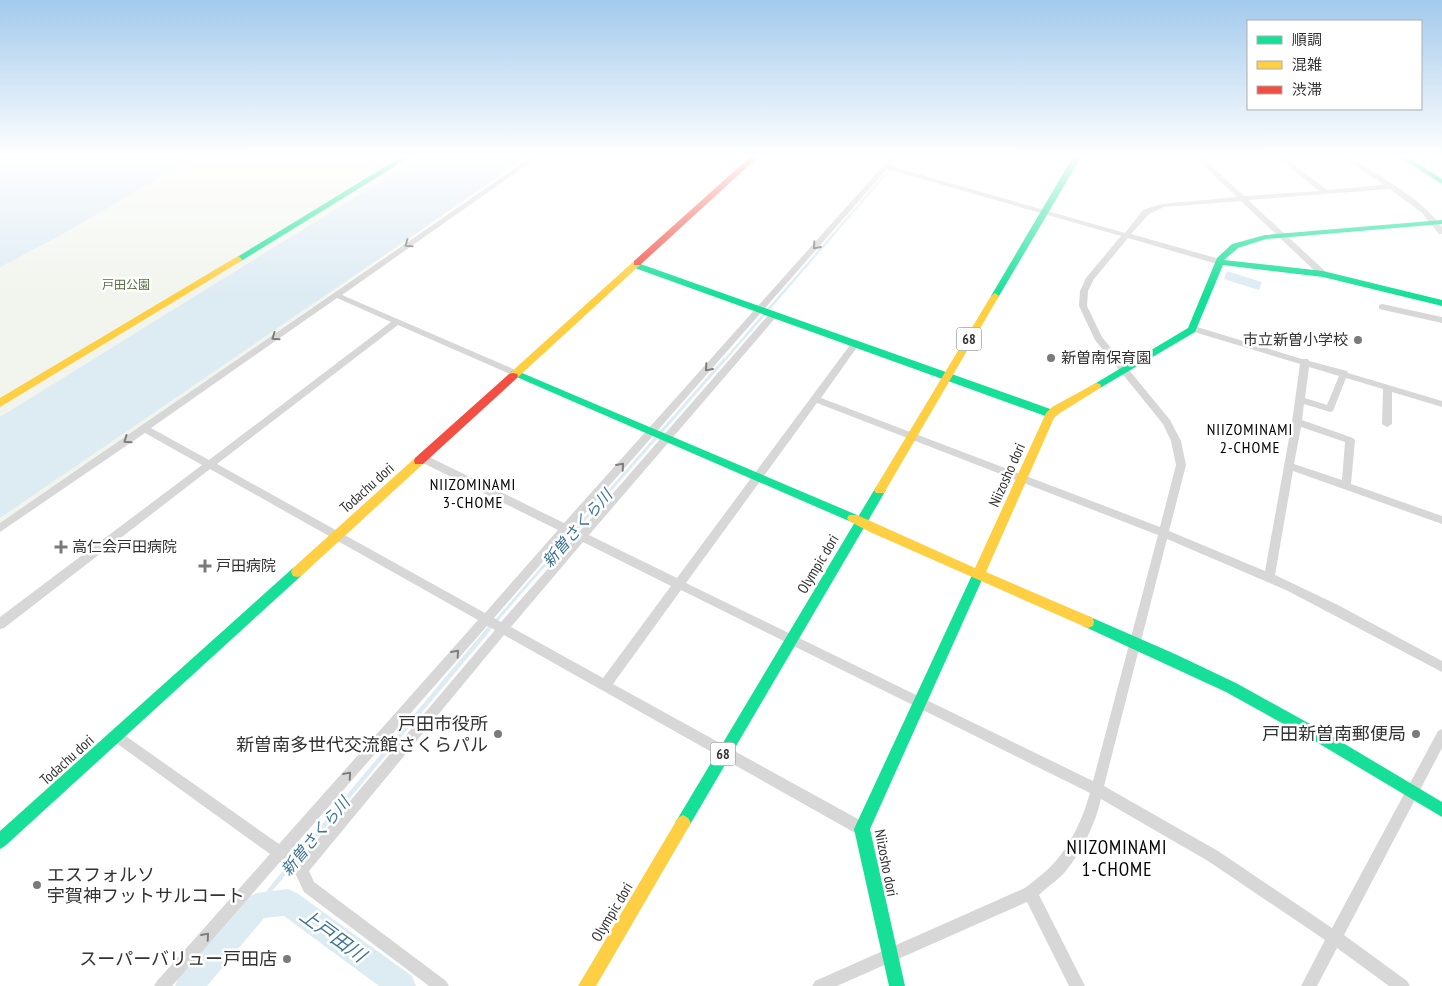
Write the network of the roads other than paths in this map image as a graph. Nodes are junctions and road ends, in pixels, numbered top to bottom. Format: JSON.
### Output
{"nodes":[{"id":1,"x":330,"y":203,"type":"edge"},
{"id":2,"x":469,"y":203,"type":"edge"},
{"id":3,"x":703,"y":203,"type":"edge"},
{"id":4,"x":856,"y":203,"type":"edge"},
{"id":5,"x":1009,"y":203,"type":"edge"},
{"id":6,"x":1049,"y":203,"type":"edge"},
{"id":7,"x":1188,"y":203,"type":"edge"},
{"id":8,"x":1246,"y":203,"type":"edge"},
{"id":9,"x":1412,"y":203,"type":"edge"},
{"id":10,"x":1043,"y":213,"type":"junction"},
{"id":11,"x":1440,"y":226,"type":"edge"},
{"id":12,"x":1282,"y":235,"type":"junction"},
{"id":13,"x":1126,"y":236,"type":"junction"},
{"id":14,"x":1220,"y":262,"type":"junction"},
{"id":15,"x":635,"y":265,"type":"junction"},
{"id":16,"x":1323,"y":274,"type":"junction"},
{"id":17,"x":336,"y":295,"type":"junction"},
{"id":18,"x":1442,"y":303,"type":"edge"},
{"id":19,"x":1382,"y":307,"type":"dead end"},
{"id":20,"x":767,"y":312,"type":"junction"},
{"id":21,"x":1442,"y":320,"type":"edge"},
{"id":22,"x":397,"y":322,"type":"junction"},
{"id":23,"x":1194,"y":328,"type":"junction"},
{"id":24,"x":856,"y":343,"type":"junction"},
{"id":25,"x":1305,"y":361,"type":"junction"},
{"id":26,"x":1125,"y":370,"type":"junction"},
{"id":27,"x":515,"y":373,"type":"junction"},
{"id":28,"x":1344,"y":374,"type":"junction"},
{"id":29,"x":947,"y":376,"type":"junction"},
{"id":30,"x":1388,"y":387,"type":"junction"},
{"id":31,"x":815,"y":399,"type":"junction"},
{"id":32,"x":1301,"y":400,"type":"junction"},
{"id":33,"x":0,"y":403,"type":"edge"},
{"id":34,"x":1442,"y":404,"type":"edge"},
{"id":35,"x":1052,"y":414,"type":"junction"},
{"id":36,"x":1297,"y":422,"type":"junction"},
{"id":37,"x":1387,"y":424,"type":"dead end"},
{"id":38,"x":144,"y":428,"type":"junction"},
{"id":39,"x":659,"y":434,"type":"junction"},
{"id":40,"x":911,"y":436,"type":"junction"},
{"id":41,"x":422,"y":458,"type":"junction"},
{"id":42,"x":209,"y":465,"type":"junction"},
{"id":43,"x":1290,"y":466,"type":"junction"},
{"id":44,"x":758,"y":477,"type":"junction"},
{"id":45,"x":1022,"y":479,"type":"junction"},
{"id":46,"x":1346,"y":486,"type":"junction"},
{"id":47,"x":1442,"y":520,"type":"edge"},
{"id":48,"x":861,"y":522,"type":"junction"},
{"id":49,"x":0,"y":528,"type":"edge"},
{"id":50,"x":567,"y":529,"type":"junction"},
{"id":51,"x":1164,"y":534,"type":"junction"},
{"id":52,"x":336,"y":536,"type":"junction"},
{"id":53,"x":581,"y":536,"type":"junction"},
{"id":54,"x":978,"y":574,"type":"junction"},
{"id":55,"x":1269,"y":577,"type":"junction"},
{"id":56,"x":680,"y":585,"type":"junction"},
{"id":57,"x":494,"y":623,"type":"junction"},
{"id":58,"x":0,"y":624,"type":"edge"},
{"id":59,"x":791,"y":639,"type":"junction"},
{"id":60,"x":1135,"y":643,"type":"junction"},
{"id":61,"x":1442,"y":667,"type":"edge"},
{"id":62,"x":605,"y":685,"type":"junction"},
{"id":63,"x":919,"y":702,"type":"junction"},
{"id":64,"x":1442,"y":735,"type":"edge"},
{"id":65,"x":116,"y":736,"type":"junction"},
{"id":66,"x":724,"y":752,"type":"junction"},
{"id":67,"x":1098,"y":790,"type":"junction"},
{"id":68,"x":1412,"y":791,"type":"junction"},
{"id":69,"x":1442,"y":810,"type":"edge"},
{"id":70,"x":862,"y":829,"type":"junction"},
{"id":71,"x":0,"y":841,"type":"edge"},
{"id":72,"x":292,"y":862,"type":"junction"},
{"id":73,"x":1030,"y":893,"type":"junction"},
{"id":74,"x":1334,"y":938,"type":"junction"},
{"id":75,"x":890,"y":956,"type":"junction"},
{"id":76,"x":162,"y":986,"type":"edge"},
{"id":77,"x":441,"y":986,"type":"edge"},
{"id":78,"x":586,"y":986,"type":"edge"},
{"id":79,"x":820,"y":986,"type":"edge"},
{"id":80,"x":897,"y":986,"type":"edge"},
{"id":81,"x":1077,"y":986,"type":"edge"},
{"id":82,"x":1309,"y":986,"type":"edge"},
{"id":83,"x":1402,"y":986,"type":"edge"}],
"edges":[{"from":1,"to":33,"type":"street"},
{"from":2,"to":17,"type":"street","one_way":true},
{"from":3,"to":15,"type":"street","name":"Todachu dori"},
{"from":4,"to":20,"type":"street","one_way":true},
{"from":5,"to":10,"type":"street"},
{"from":6,"to":10,"type":"street","name":"Olympic dori","number":"68"},
{"from":7,"to":13,"type":"street"},
{"from":8,"to":12,"type":"street"},
{"from":9,"to":11,"type":"street"},
{"from":10,"to":13,"type":"street"},
{"from":10,"to":29,"type":"street","name":"Olympic dori","number":"68"},
{"from":11,"to":12,"type":"street"},
{"from":12,"to":14,"type":"street"},
{"from":12,"to":16,"type":"street"},
{"from":13,"to":14,"type":"street"},
{"from":13,"to":26,"type":"street"},
{"from":14,"to":16,"type":"street"},
{"from":14,"to":23,"type":"street"},
{"from":15,"to":20,"type":"street"},
{"from":15,"to":27,"type":"street","name":"Todachu dori"},
{"from":16,"to":18,"type":"street"},
{"from":17,"to":22,"type":"street"},
{"from":17,"to":38,"type":"street","one_way":true},
{"from":19,"to":21,"type":"street"},
{"from":20,"to":24,"type":"street"},
{"from":20,"to":39,"type":"street"},
{"from":20,"to":39,"type":"street","one_way":true},
{"from":22,"to":27,"type":"street"},
{"from":22,"to":42,"type":"street"},
{"from":23,"to":25,"type":"street"},
{"from":23,"to":26,"type":"street"},
{"from":24,"to":29,"type":"street"},
{"from":24,"to":31,"type":"street"},
{"from":25,"to":28,"type":"street"},
{"from":25,"to":32,"type":"street"},
{"from":26,"to":35,"type":"street"},
{"from":26,"to":51,"type":"street"},
{"from":27,"to":39,"type":"street"},
{"from":27,"to":41,"type":"street","name":"Todachu dori"},
{"from":28,"to":30,"type":"street"},
{"from":28,"to":32,"type":"street"},
{"from":29,"to":35,"type":"street"},
{"from":29,"to":40,"type":"street","name":"Olympic dori","number":"68"},
{"from":30,"to":34,"type":"street"},
{"from":30,"to":37,"type":"street"},
{"from":31,"to":40,"type":"street"},
{"from":31,"to":44,"type":"street"},
{"from":32,"to":36,"type":"street"},
{"from":35,"to":45,"type":"street","name":"Niizosho dori"},
{"from":36,"to":43,"type":"street"},
{"from":36,"to":46,"type":"street"},
{"from":38,"to":42,"type":"street"},
{"from":38,"to":49,"type":"street","one_way":true},
{"from":39,"to":44,"type":"street"},
{"from":50,"to":39,"type":"street","one_way":true},
{"from":39,"to":53,"type":"street"},
{"from":40,"to":45,"type":"street"},
{"from":40,"to":48,"type":"street","name":"Olympic dori","number":"68"},
{"from":41,"to":50,"type":"street"},
{"from":41,"to":52,"type":"street","name":"Todachu dori"},
{"from":42,"to":52,"type":"street"},
{"from":42,"to":58,"type":"street"},
{"from":43,"to":46,"type":"street"},
{"from":43,"to":55,"type":"street"},
{"from":44,"to":48,"type":"street"},
{"from":44,"to":56,"type":"street"},
{"from":45,"to":51,"type":"street"},
{"from":45,"to":54,"type":"street","name":"Niizosho dori"},
{"from":46,"to":47,"type":"street"},
{"from":48,"to":54,"type":"street"},
{"from":48,"to":59,"type":"street","name":"Olympic dori","number":"68"},
{"from":50,"to":53,"type":"street"},
{"from":50,"to":57,"type":"street"},
{"from":51,"to":55,"type":"street"},
{"from":51,"to":60,"type":"street"},
{"from":52,"to":57,"type":"street"},
{"from":52,"to":65,"type":"street","name":"Todachu dori"},
{"from":53,"to":56,"type":"street"},
{"from":53,"to":57,"type":"street"},
{"from":54,"to":60,"type":"street"},
{"from":54,"to":63,"type":"street","name":"Niizosho dori"},
{"from":55,"to":61,"type":"street"},
{"from":56,"to":59,"type":"street"},
{"from":56,"to":62,"type":"street"},
{"from":57,"to":62,"type":"street"},
{"from":72,"to":57,"type":"street","one_way":true},
{"from":57,"to":72,"type":"street"},
{"from":59,"to":63,"type":"street"},
{"from":59,"to":66,"type":"street","name":"Olympic dori","number":"68"},
{"from":60,"to":67,"type":"street"},
{"from":60,"to":68,"type":"street"},
{"from":62,"to":66,"type":"street"},
{"from":63,"to":67,"type":"street"},
{"from":63,"to":70,"type":"street","name":"Niizosho dori"},
{"from":64,"to":68,"type":"street"},
{"from":65,"to":71,"type":"street","name":"Todachu dori"},
{"from":65,"to":72,"type":"street"},
{"from":66,"to":70,"type":"street"},
{"from":66,"to":78,"type":"street","name":"Olympic dori","number":"68"},
{"from":67,"to":73,"type":"street"},
{"from":67,"to":74,"type":"street"},
{"from":68,"to":69,"type":"street"},
{"from":68,"to":74,"type":"street"},
{"from":70,"to":75,"type":"street","name":"Niizosho dori"},
{"from":76,"to":72,"type":"street","one_way":true},
{"from":72,"to":77,"type":"street"},
{"from":73,"to":75,"type":"street"},
{"from":73,"to":81,"type":"street"},
{"from":74,"to":82,"type":"street"},
{"from":74,"to":83,"type":"street"},
{"from":75,"to":79,"type":"street"},
{"from":75,"to":80,"type":"street","name":"Niizosho dori"}]}
